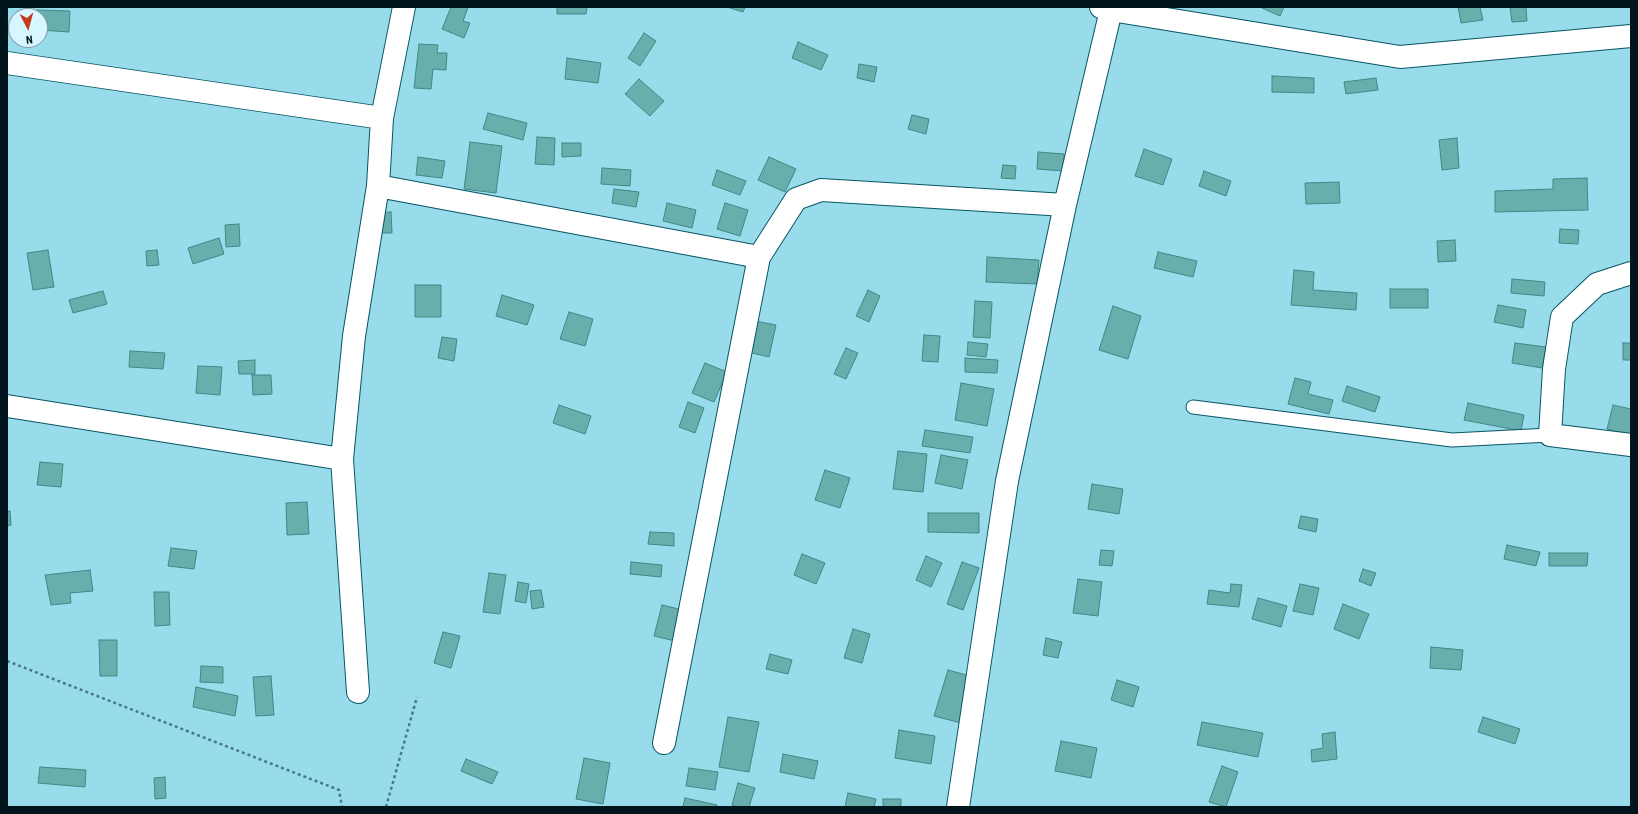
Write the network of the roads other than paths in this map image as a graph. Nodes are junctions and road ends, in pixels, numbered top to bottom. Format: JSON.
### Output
{"nodes":[{"id":1,"x":404,"y":7,"type":"edge"},
{"id":2,"x":1106,"y":9,"type":"edge"},
{"id":3,"x":1631,"y":36,"type":"edge"},
{"id":4,"x":7,"y":63,"type":"edge"},
{"id":5,"x":382,"y":118,"type":"junction"},
{"id":6,"x":378,"y":186,"type":"junction"},
{"id":7,"x":1065,"y":206,"type":"junction"},
{"id":8,"x":759,"y":257,"type":"junction"},
{"id":9,"x":1631,"y":273,"type":"edge"},
{"id":10,"x":7,"y":406,"type":"edge"},
{"id":11,"x":1193,"y":407,"type":"dead end"},
{"id":12,"x":1550,"y":435,"type":"junction"},
{"id":13,"x":1631,"y":445,"type":"edge"},
{"id":14,"x":342,"y":459,"type":"junction"},
{"id":15,"x":358,"y":692,"type":"dead end"},
{"id":16,"x":664,"y":743,"type":"dead end"},
{"id":17,"x":958,"y":807,"type":"edge"}],
"edges":[{"from":1,"to":5,"type":"street"},
{"from":2,"to":3,"type":"street"},
{"from":2,"to":7,"type":"street"},
{"from":4,"to":5,"type":"street"},
{"from":5,"to":6,"type":"street"},
{"from":6,"to":8,"type":"street"},
{"from":6,"to":14,"type":"street"},
{"from":7,"to":8,"type":"street"},
{"from":7,"to":17,"type":"street"},
{"from":8,"to":16,"type":"street"},
{"from":9,"to":12,"type":"street"},
{"from":10,"to":14,"type":"street"},
{"from":11,"to":12,"type":"lane"},
{"from":12,"to":13,"type":"street"},
{"from":14,"to":15,"type":"street"}]}
